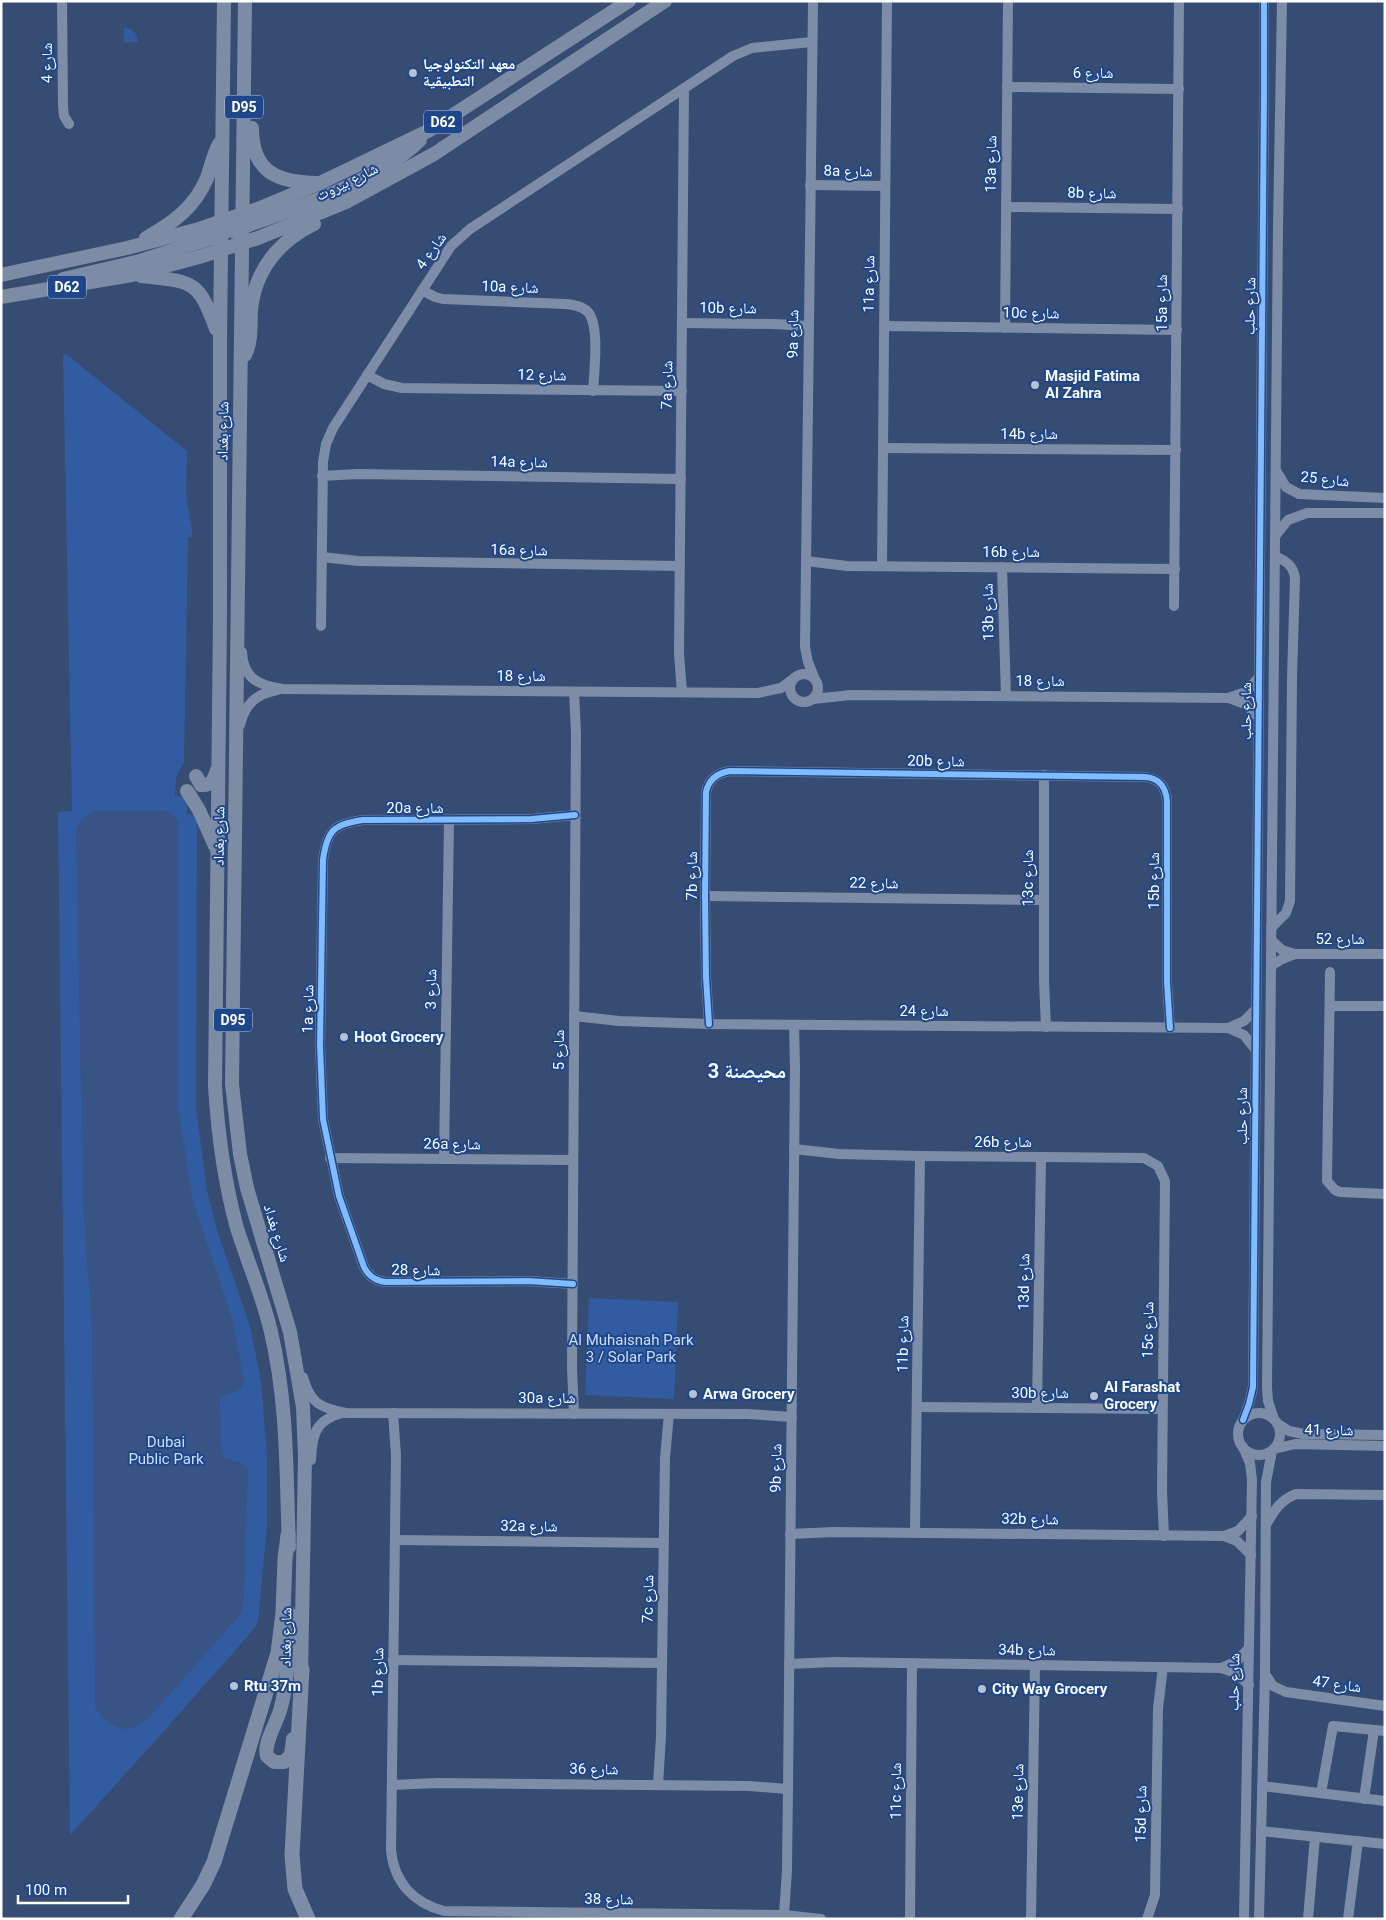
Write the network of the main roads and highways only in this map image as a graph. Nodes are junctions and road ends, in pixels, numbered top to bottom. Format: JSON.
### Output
{"nodes":[{"id":1,"x":224,"y":1,"type":"edge"},
{"id":2,"x":246,"y":1,"type":"edge"},
{"id":3,"x":628,"y":1,"type":"edge"},
{"id":4,"x":665,"y":1,"type":"edge"},
{"id":5,"x":430,"y":130,"type":"junction"},
{"id":6,"x":222,"y":139,"type":"junction"},
{"id":7,"x":320,"y":183,"type":"junction"},
{"id":8,"x":346,"y":202,"type":"junction"},
{"id":9,"x":243,"y":221,"type":"junction"},
{"id":10,"x":221,"y":228,"type":"junction"},
{"id":11,"x":242,"y":244,"type":"junction"},
{"id":12,"x":127,"y":248,"type":"junction"},
{"id":13,"x":221,"y":250,"type":"junction"},
{"id":14,"x":132,"y":274,"type":"junction"},
{"id":15,"x":1,"y":275,"type":"edge"},
{"id":16,"x":16,"y":296,"type":"junction"},
{"id":17,"x":1,"y":297,"type":"edge"},
{"id":18,"x":220,"y":338,"type":"junction"},
{"id":19,"x":240,"y":362,"type":"junction"},
{"id":20,"x":218,"y":767,"type":"junction"},
{"id":21,"x":196,"y":776,"type":"dead end"},
{"id":22,"x":187,"y":791,"type":"dead end"},
{"id":23,"x":217,"y":852,"type":"junction"},
{"id":24,"x":288,"y":1535,"type":"junction"},
{"id":25,"x":302,"y":1670,"type":"junction"},
{"id":26,"x":181,"y":1919,"type":"edge"},
{"id":27,"x":308,"y":1919,"type":"edge"}],
"edges":[{"from":1,"to":6,"type":"main road","name":"شارع بغداد","number":"D95"},
{"from":2,"to":7,"type":"main road"},
{"from":2,"to":9,"type":"main road","name":"شارع بغداد","number":"D95"},
{"from":3,"to":5,"type":"main road","name":"شارع بيروت","number":"D62"},
{"from":4,"to":8,"type":"main road","name":"شارع بيروت","number":"D62"},
{"from":5,"to":7,"type":"main road","name":"شارع بيروت","number":"D62"},
{"from":5,"to":9,"type":"main road"},
{"from":6,"to":10,"type":"main road","name":"شارع بغداد","number":"D95"},
{"from":6,"to":12,"type":"main road"},
{"from":7,"to":9,"type":"main road","name":"شارع بيروت","number":"D62"},
{"from":8,"to":11,"type":"main road","name":"شارع بيروت","number":"D62"},
{"from":8,"to":19,"type":"main road"},
{"from":9,"to":10,"type":"main road"},
{"from":9,"to":11,"type":"main road","name":"شارع بغداد","number":"D95"},
{"from":9,"to":13,"type":"main road"},
{"from":10,"to":12,"type":"main road","number":"D62"},
{"from":10,"to":13,"type":"main road","name":"شارع بغداد","number":"D95"},
{"from":10,"to":16,"type":"main road"},
{"from":11,"to":13,"type":"main road","name":"شارع بيروت","number":"D62"},
{"from":11,"to":19,"type":"main road","name":"شارع بغداد","number":"D95"},
{"from":12,"to":15,"type":"main road","number":"D62"},
{"from":13,"to":14,"type":"main road","name":"شارع بيروت","number":"D62"},
{"from":13,"to":18,"type":"main road","name":"شارع بغداد","number":"D95"},
{"from":14,"to":16,"type":"main road","name":"شارع بيروت","number":"D62"},
{"from":14,"to":18,"type":"main road"},
{"from":16,"to":17,"type":"main road","name":"شارع بيروت","number":"D62"},
{"from":18,"to":20,"type":"main road","name":"شارع بغداد","number":"D95"},
{"from":19,"to":25,"type":"main road","name":"شارع بغداد","number":"D95"},
{"from":20,"to":21,"type":"main road"},
{"from":20,"to":23,"type":"main road","name":"شارع بغداد","number":"D95"},
{"from":22,"to":23,"type":"main road"},
{"from":23,"to":24,"type":"main road","name":"شارع بغداد","number":"D95"},
{"from":24,"to":25,"type":"main road","name":"شارع بغداد","number":"D95"},
{"from":24,"to":26,"type":"highway"},
{"from":25,"to":27,"type":"highway"}]}
